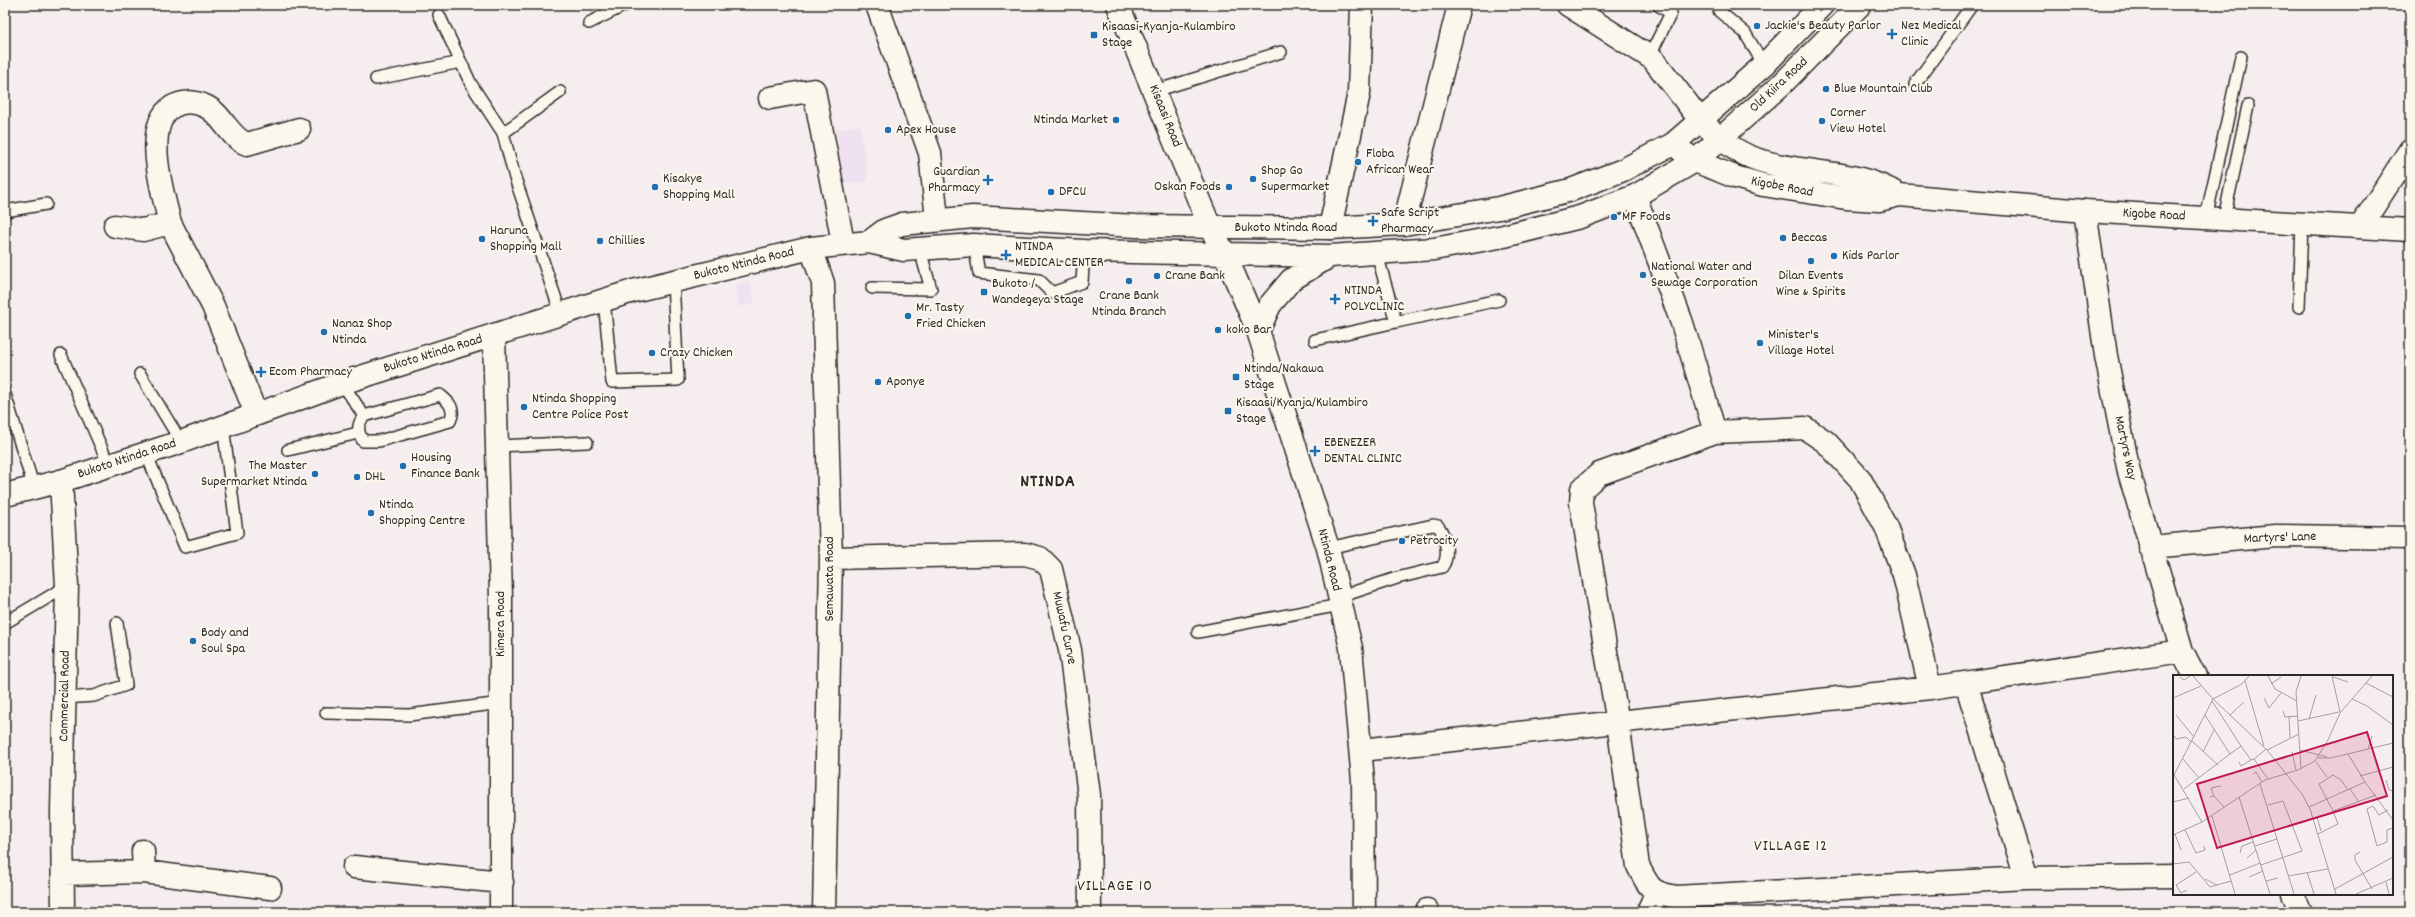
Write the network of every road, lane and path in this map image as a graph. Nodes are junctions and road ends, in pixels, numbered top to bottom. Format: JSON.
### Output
{"nodes":[{"id":1,"x":625,"y":5,"type":"edge"},
{"id":2,"x":877,"y":5,"type":"edge"},
{"id":3,"x":1118,"y":5,"type":"edge"},
{"id":4,"x":1362,"y":5,"type":"edge"},
{"id":5,"x":1459,"y":5,"type":"edge"},
{"id":6,"x":1568,"y":5,"type":"edge"},
{"id":7,"x":1658,"y":5,"type":"edge"},
{"id":8,"x":1719,"y":5,"type":"edge"},
{"id":9,"x":1822,"y":5,"type":"edge"},
{"id":10,"x":1860,"y":5,"type":"edge"},
{"id":11,"x":1972,"y":5,"type":"edge"},
{"id":12,"x":439,"y":15,"type":"dead end"},
{"id":13,"x":589,"y":23,"type":"dead end"},
{"id":14,"x":1281,"y":52,"type":"dead end"},
{"id":15,"x":1649,"y":57,"type":"junction"},
{"id":16,"x":2241,"y":57,"type":"dead end"},
{"id":17,"x":460,"y":62,"type":"junction"},
{"id":18,"x":1764,"y":65,"type":"junction"},
{"id":19,"x":376,"y":79,"type":"dead end"},
{"id":20,"x":1915,"y":84,"type":"dead end"},
{"id":21,"x":1155,"y":91,"type":"junction"},
{"id":22,"x":560,"y":92,"type":"dead end"},
{"id":23,"x":770,"y":98,"type":"dead end"},
{"id":24,"x":2248,"y":106,"type":"dead end"},
{"id":25,"x":299,"y":129,"type":"dead end"},
{"id":26,"x":1688,"y":132,"type":"junction"},
{"id":27,"x":503,"y":134,"type":"junction"},
{"id":28,"x":1720,"y":139,"type":"junction"},
{"id":29,"x":2410,"y":150,"type":"edge"},
{"id":30,"x":1695,"y":161,"type":"junction"},
{"id":31,"x":1899,"y":195,"type":"junction"},
{"id":32,"x":1635,"y":196,"type":"junction"},
{"id":33,"x":46,"y":204,"type":"dead end"},
{"id":34,"x":5,"y":211,"type":"edge"},
{"id":35,"x":2085,"y":211,"type":"junction"},
{"id":36,"x":2215,"y":218,"type":"junction"},
{"id":37,"x":937,"y":219,"type":"junction"},
{"id":38,"x":170,"y":223,"type":"junction"},
{"id":39,"x":2302,"y":223,"type":"junction"},
{"id":40,"x":1404,"y":224,"type":"junction"},
{"id":41,"x":115,"y":226,"type":"dead end"},
{"id":42,"x":2361,"y":226,"type":"junction"},
{"id":43,"x":1210,"y":227,"type":"junction"},
{"id":44,"x":1330,"y":228,"type":"junction"},
{"id":45,"x":2410,"y":230,"type":"edge"},
{"id":46,"x":869,"y":242,"type":"junction"},
{"id":47,"x":844,"y":243,"type":"junction"},
{"id":48,"x":974,"y":245,"type":"junction"},
{"id":49,"x":811,"y":248,"type":"junction"},
{"id":50,"x":920,"y":250,"type":"junction"},
{"id":51,"x":1084,"y":251,"type":"junction"},
{"id":52,"x":1225,"y":254,"type":"junction"},
{"id":53,"x":1377,"y":254,"type":"junction"},
{"id":54,"x":1330,"y":256,"type":"junction"},
{"id":55,"x":673,"y":282,"type":"junction"},
{"id":56,"x":872,"y":288,"type":"dead end"},
{"id":57,"x":604,"y":300,"type":"junction"},
{"id":58,"x":1499,"y":300,"type":"dead end"},
{"id":59,"x":2299,"y":307,"type":"dead end"},
{"id":60,"x":561,"y":314,"type":"junction"},
{"id":61,"x":1396,"y":322,"type":"junction"},
{"id":62,"x":1258,"y":331,"type":"junction"},
{"id":63,"x":494,"y":335,"type":"junction"},
{"id":64,"x":1315,"y":340,"type":"dead end"},
{"id":65,"x":61,"y":355,"type":"dead end"},
{"id":66,"x":140,"y":374,"type":"dead end"},
{"id":67,"x":342,"y":383,"type":"junction"},
{"id":68,"x":5,"y":394,"type":"edge"},
{"id":69,"x":256,"y":414,"type":"junction"},
{"id":70,"x":364,"y":416,"type":"junction"},
{"id":71,"x":224,"y":426,"type":"junction"},
{"id":72,"x":1715,"y":432,"type":"junction"},
{"id":73,"x":358,"y":433,"type":"junction"},
{"id":74,"x":181,"y":442,"type":"junction"},
{"id":75,"x":587,"y":442,"type":"dead end"},
{"id":76,"x":497,"y":446,"type":"junction"},
{"id":77,"x":288,"y":450,"type":"dead end"},
{"id":78,"x":146,"y":453,"type":"junction"},
{"id":79,"x":109,"y":465,"type":"junction"},
{"id":80,"x":61,"y":481,"type":"junction"},
{"id":81,"x":34,"y":488,"type":"junction"},
{"id":82,"x":5,"y":495,"type":"edge"},
{"id":83,"x":2410,"y":538,"type":"edge"},
{"id":84,"x":2150,"y":547,"type":"junction"},
{"id":85,"x":1328,"y":548,"type":"junction"},
{"id":86,"x":831,"y":558,"type":"junction"},
{"id":87,"x":67,"y":586,"type":"junction"},
{"id":88,"x":1339,"y":601,"type":"junction"},
{"id":89,"x":5,"y":623,"type":"edge"},
{"id":90,"x":117,"y":623,"type":"dead end"},
{"id":91,"x":1198,"y":632,"type":"dead end"},
{"id":92,"x":2182,"y":651,"type":"junction"},
{"id":93,"x":2194,"y":675,"type":"edge"},
{"id":94,"x":1966,"y":683,"type":"junction"},
{"id":95,"x":1930,"y":688,"type":"junction"},
{"id":96,"x":64,"y":698,"type":"junction"},
{"id":97,"x":501,"y":703,"type":"junction"},
{"id":98,"x":326,"y":713,"type":"dead end"},
{"id":99,"x":1618,"y":723,"type":"junction"},
{"id":100,"x":1361,"y":750,"type":"junction"},
{"id":101,"x":354,"y":867,"type":"dead end"},
{"id":102,"x":63,"y":874,"type":"junction"},
{"id":103,"x":2173,"y":876,"type":"edge"},
{"id":104,"x":2026,"y":878,"type":"junction"},
{"id":105,"x":502,"y":882,"type":"junction"},
{"id":106,"x":270,"y":888,"type":"dead end"},
{"id":107,"x":2293,"y":895,"type":"edge"},
{"id":108,"x":1655,"y":902,"type":"edge"},
{"id":109,"x":63,"y":912,"type":"edge"},
{"id":110,"x":501,"y":912,"type":"edge"},
{"id":111,"x":824,"y":912,"type":"edge"},
{"id":112,"x":1090,"y":912,"type":"edge"},
{"id":113,"x":1364,"y":912,"type":"edge"},
{"id":114,"x":2301,"y":912,"type":"edge"}],
"edges":[{"from":1,"to":13,"type":"lane"},
{"from":2,"to":37,"type":"street"},
{"from":3,"to":21,"type":"street","name":"Kisaasi Road"},
{"from":4,"to":44,"type":"street"},
{"from":5,"to":40,"type":"street"},
{"from":6,"to":15,"type":"street"},
{"from":7,"to":15,"type":"lane"},
{"from":8,"to":18,"type":"lane"},
{"from":9,"to":18,"type":"street","name":"Old Kiira Road"},
{"from":10,"to":28,"type":"street","name":"Old Kiira Road"},
{"from":11,"to":20,"type":"lane"},
{"from":12,"to":17,"type":"lane"},
{"from":14,"to":21,"type":"lane"},
{"from":15,"to":26,"type":"street"},
{"from":16,"to":36,"type":"lane"},
{"from":17,"to":19,"type":"lane"},
{"from":17,"to":27,"type":"lane"},
{"from":18,"to":26,"type":"street","name":"Old Kiira Road"},
{"from":21,"to":43,"type":"street","name":"Kisaasi Road"},
{"from":22,"to":27,"type":"lane"},
{"from":23,"to":47,"type":"street"},
{"from":24,"to":36,"type":"lane"},
{"from":25,"to":38,"type":"street"},
{"from":26,"to":28,"type":"street","name":"Kigobe Road"},
{"from":26,"to":30,"type":"street","name":"Kigobe Road"},
{"from":26,"to":40,"type":"street","name":"Bukoto Ntinda Road"},
{"from":27,"to":60,"type":"lane"},
{"from":28,"to":30,"type":"street","name":"Old Kiira Road"},
{"from":28,"to":31,"type":"street","name":"Kigobe Road"},
{"from":29,"to":42,"type":"street"},
{"from":30,"to":31,"type":"street","name":"Kigobe Road"},
{"from":30,"to":32,"type":"street","name":"Bukoto Ntinda Road"},
{"from":31,"to":35,"type":"street","name":"Kigobe Road"},
{"from":32,"to":53,"type":"street","name":"Bukoto Ntinda Road"},
{"from":32,"to":72,"type":"street"},
{"from":33,"to":34,"type":"lane"},
{"from":35,"to":36,"type":"street","name":"Kigobe Road"},
{"from":35,"to":84,"type":"street","name":"Martyrs Way"},
{"from":36,"to":39,"type":"street","name":"Kigobe Road"},
{"from":37,"to":43,"type":"street","name":"Bukoto Ntinda Road"},
{"from":37,"to":46,"type":"street","name":"Bukoto Ntinda Road"},
{"from":38,"to":41,"type":"street"},
{"from":38,"to":69,"type":"street"},
{"from":39,"to":42,"type":"street","name":"Kigobe Road"},
{"from":39,"to":59,"type":"lane"},
{"from":40,"to":44,"type":"street","name":"Bukoto Ntinda Road"},
{"from":42,"to":45,"type":"street","name":"Kigobe Road"},
{"from":43,"to":44,"type":"street","name":"Bukoto Ntinda Road"},
{"from":43,"to":52,"type":"street","name":"Ntinda Road"},
{"from":46,"to":47,"type":"street","name":"Bukoto Ntinda Road"},
{"from":46,"to":50,"type":"street","name":"Bukoto Ntinda Road"},
{"from":47,"to":49,"type":"street","name":"Bukoto Ntinda Road"},
{"from":48,"to":50,"type":"street","name":"Bukoto Ntinda Road"},
{"from":48,"to":51,"type":"street","name":"Bukoto Ntinda Road"},
{"from":48,"to":51,"type":"lane"},
{"from":49,"to":55,"type":"street","name":"Bukoto Ntinda Road"},
{"from":49,"to":86,"type":"street","name":"Semawata Road"},
{"from":50,"to":56,"type":"lane"},
{"from":51,"to":52,"type":"street","name":"Bukoto Ntinda Road"},
{"from":52,"to":54,"type":"street","name":"Bukoto Ntinda Road"},
{"from":52,"to":62,"type":"street","name":"Ntinda Road"},
{"from":53,"to":54,"type":"street","name":"Bukoto Ntinda Road"},
{"from":53,"to":61,"type":"lane"},
{"from":54,"to":62,"type":"street"},
{"from":55,"to":57,"type":"street","name":"Bukoto Ntinda Road"},
{"from":55,"to":57,"type":"lane"},
{"from":57,"to":60,"type":"street","name":"Bukoto Ntinda Road"},
{"from":58,"to":61,"type":"lane"},
{"from":60,"to":63,"type":"street","name":"Bukoto Ntinda Road"},
{"from":61,"to":64,"type":"lane"},
{"from":62,"to":85,"type":"street","name":"Ntinda Road"},
{"from":63,"to":67,"type":"street","name":"Bukoto Ntinda Road"},
{"from":63,"to":76,"type":"street","name":"Kimera Road"},
{"from":65,"to":79,"type":"lane"},
{"from":66,"to":74,"type":"lane"},
{"from":67,"to":69,"type":"street","name":"Bukoto Ntinda Road"},
{"from":67,"to":70,"type":"lane"},
{"from":68,"to":81,"type":"lane"},
{"from":69,"to":71,"type":"street","name":"Bukoto Ntinda Road"},
{"from":70,"to":73,"type":"lane"},
{"from":70,"to":73,"type":"lane"},
{"from":71,"to":74,"type":"street","name":"Bukoto Ntinda Road"},
{"from":71,"to":78,"type":"lane"},
{"from":72,"to":95,"type":"street"},
{"from":72,"to":99,"type":"street"},
{"from":73,"to":77,"type":"lane"},
{"from":74,"to":78,"type":"street","name":"Bukoto Ntinda Road"},
{"from":75,"to":76,"type":"lane"},
{"from":76,"to":97,"type":"street","name":"Kimera Road"},
{"from":78,"to":79,"type":"street","name":"Bukoto Ntinda Road"},
{"from":79,"to":80,"type":"street","name":"Bukoto Ntinda Road"},
{"from":80,"to":81,"type":"street","name":"Bukoto Ntinda Road"},
{"from":80,"to":87,"type":"street","name":"Commercial Road"},
{"from":81,"to":82,"type":"street","name":"Bukoto Ntinda Road"},
{"from":83,"to":84,"type":"street","name":"Martyrs' Lane"},
{"from":84,"to":92,"type":"street","name":"Martyrs Way"},
{"from":85,"to":88,"type":"street","name":"Ntinda Road"},
{"from":85,"to":88,"type":"lane"},
{"from":86,"to":111,"type":"street","name":"Semawata Road"},
{"from":86,"to":112,"type":"street","name":"Muwafu Curve"},
{"from":87,"to":89,"type":"lane"},
{"from":87,"to":96,"type":"street","name":"Commercial Road"},
{"from":88,"to":91,"type":"lane"},
{"from":88,"to":100,"type":"street","name":"Ntinda Road"},
{"from":90,"to":96,"type":"lane"},
{"from":92,"to":93,"type":"street","name":"Martyrs Way"},
{"from":92,"to":94,"type":"street"},
{"from":94,"to":95,"type":"street"},
{"from":94,"to":104,"type":"street"},
{"from":95,"to":99,"type":"street"},
{"from":96,"to":102,"type":"street","name":"Commercial Road"},
{"from":97,"to":98,"type":"lane"},
{"from":97,"to":105,"type":"street","name":"Kimera Road"},
{"from":99,"to":100,"type":"street"},
{"from":99,"to":108,"type":"street"},
{"from":100,"to":113,"type":"street","name":"Ntinda Road"},
{"from":101,"to":105,"type":"street"},
{"from":102,"to":106,"type":"street"},
{"from":102,"to":109,"type":"street","name":"Commercial Road"},
{"from":103,"to":104,"type":"street"},
{"from":104,"to":108,"type":"street"},
{"from":105,"to":110,"type":"street","name":"Kimera Road"},
{"from":107,"to":114,"type":"street"}]}
